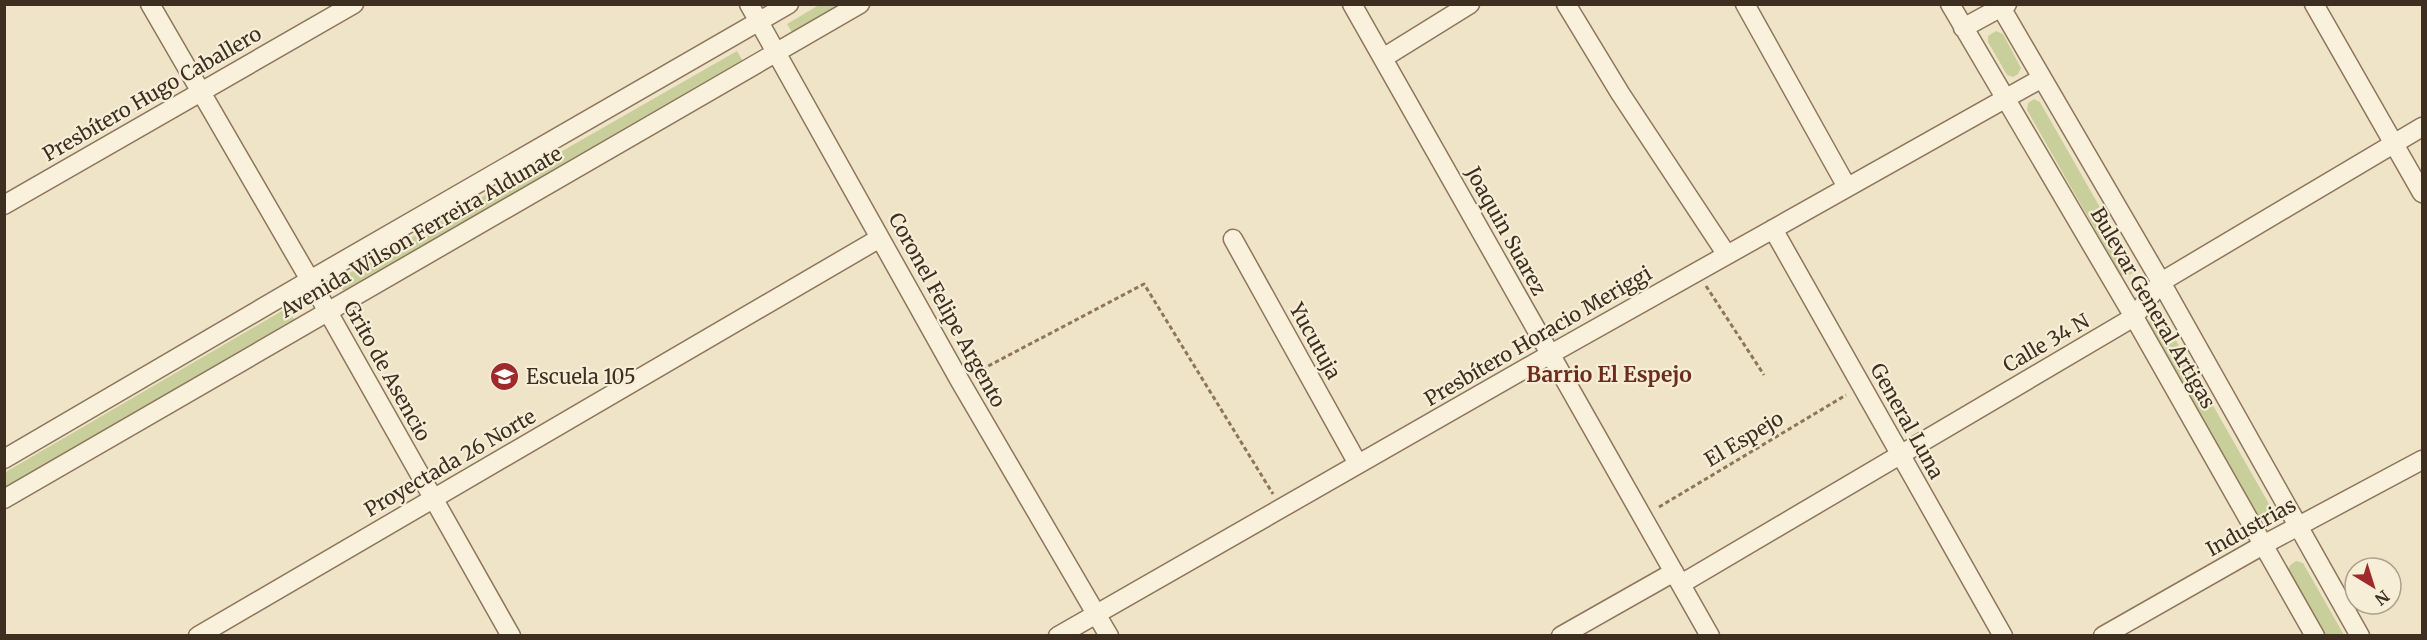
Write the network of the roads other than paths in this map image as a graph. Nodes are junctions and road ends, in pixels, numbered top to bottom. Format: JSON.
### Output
{"nodes":[{"id":1,"x":150,"y":4,"type":"edge"},
{"id":2,"x":354,"y":4,"type":"edge"},
{"id":3,"x":749,"y":4,"type":"edge"},
{"id":4,"x":789,"y":4,"type":"edge"},
{"id":5,"x":860,"y":4,"type":"edge"},
{"id":6,"x":1352,"y":4,"type":"edge"},
{"id":7,"x":1470,"y":4,"type":"edge"},
{"id":8,"x":1566,"y":4,"type":"edge"},
{"id":9,"x":1745,"y":4,"type":"edge"},
{"id":10,"x":1950,"y":4,"type":"edge"},
{"id":11,"x":2314,"y":4,"type":"edge"},
{"id":12,"x":2003,"y":6,"type":"edge"},
{"id":13,"x":759,"y":22,"type":"junction"},
{"id":14,"x":1964,"y":28,"type":"junction"},
{"id":15,"x":776,"y":54,"type":"junction"},
{"id":16,"x":1383,"y":58,"type":"junction"},
{"id":17,"x":2042,"y":78,"type":"junction"},
{"id":18,"x":201,"y":92,"type":"junction"},
{"id":19,"x":2004,"y":99,"type":"junction"},
{"id":20,"x":2422,"y":127,"type":"edge"},
{"id":21,"x":2394,"y":144,"type":"junction"},
{"id":22,"x":1847,"y":187,"type":"junction"},
{"id":23,"x":2422,"y":193,"type":"edge"},
{"id":24,"x":4,"y":205,"type":"edge"},
{"id":25,"x":1773,"y":229,"type":"junction"},
{"id":26,"x":880,"y":238,"type":"junction"},
{"id":27,"x":1233,"y":239,"type":"dead end"},
{"id":28,"x":1727,"y":255,"type":"junction"},
{"id":29,"x":310,"y":280,"type":"junction"},
{"id":30,"x":2161,"y":282,"type":"junction"},
{"id":31,"x":328,"y":310,"type":"junction"},
{"id":32,"x":2134,"y":317,"type":"junction"},
{"id":33,"x":1549,"y":355,"type":"junction"},
{"id":34,"x":1900,"y":454,"type":"junction"},
{"id":35,"x":4,"y":459,"type":"edge"},
{"id":36,"x":2422,"y":460,"type":"edge"},
{"id":37,"x":1358,"y":464,"type":"junction"},
{"id":38,"x":4,"y":499,"type":"edge"},
{"id":39,"x":434,"y":499,"type":"junction"},
{"id":40,"x":2298,"y":526,"type":"junction"},
{"id":41,"x":2263,"y":544,"type":"junction"},
{"id":42,"x":1677,"y":578,"type":"junction"},
{"id":43,"x":1096,"y":613,"type":"junction"},
{"id":44,"x":198,"y":636,"type":"edge"},
{"id":45,"x":511,"y":636,"type":"edge"},
{"id":46,"x":1058,"y":636,"type":"edge"},
{"id":47,"x":1109,"y":636,"type":"edge"},
{"id":48,"x":1561,"y":636,"type":"edge"},
{"id":49,"x":1710,"y":636,"type":"edge"},
{"id":50,"x":2002,"y":636,"type":"edge"},
{"id":51,"x":2103,"y":636,"type":"edge"},
{"id":52,"x":2315,"y":636,"type":"edge"},
{"id":53,"x":2360,"y":636,"type":"edge"}],
"edges":[{"from":1,"to":18,"type":"street","name":"Grito de Asencio"},
{"from":2,"to":18,"type":"street","name":"Presbítero Hugo Caballero"},
{"from":3,"to":13,"type":"street","name":"Coronel Felipe Argento"},
{"from":4,"to":13,"type":"street","name":"Avenida Wilson Ferreira Aldunate"},
{"from":5,"to":15,"type":"street","name":"Avenida Wilson Ferreira Aldunate"},
{"from":6,"to":16,"type":"street","name":"Joaquin Suarez"},
{"from":7,"to":16,"type":"street"},
{"from":8,"to":28,"type":"street"},
{"from":9,"to":22,"type":"street"},
{"from":10,"to":14,"type":"street","name":"Bulevar General Artigas"},
{"from":11,"to":21,"type":"street"},
{"from":12,"to":14,"type":"street"},
{"from":12,"to":17,"type":"street","name":"Bulevar General Artigas"},
{"from":13,"to":15,"type":"street","name":"Coronel Felipe Argento"},
{"from":13,"to":29,"type":"street","name":"Avenida Wilson Ferreira Aldunate"},
{"from":14,"to":19,"type":"street","name":"Bulevar General Artigas"},
{"from":15,"to":26,"type":"street","name":"Coronel Felipe Argento"},
{"from":15,"to":31,"type":"street","name":"Avenida Wilson Ferreira Aldunate"},
{"from":16,"to":33,"type":"street","name":"Joaquin Suarez"},
{"from":17,"to":19,"type":"street","name":"Presbítero Horacio Meriggi"},
{"from":17,"to":30,"type":"street","name":"Bulevar General Artigas"},
{"from":18,"to":24,"type":"street","name":"Presbítero Hugo Caballero"},
{"from":18,"to":29,"type":"street","name":"Grito de Asencio"},
{"from":19,"to":22,"type":"street","name":"Presbítero Horacio Meriggi"},
{"from":19,"to":32,"type":"street","name":"Bulevar General Artigas"},
{"from":20,"to":21,"type":"street","name":"Calle 34 N"},
{"from":21,"to":23,"type":"street"},
{"from":21,"to":30,"type":"street","name":"Calle 34 N"},
{"from":22,"to":25,"type":"street","name":"Presbítero Horacio Meriggi"},
{"from":25,"to":28,"type":"street","name":"Presbítero Horacio Meriggi"},
{"from":25,"to":34,"type":"street","name":"General Luna"},
{"from":26,"to":39,"type":"street","name":"Proyectada 26 Norte"},
{"from":26,"to":43,"type":"street","name":"Coronel Felipe Argento"},
{"from":27,"to":37,"type":"street","name":"Yucutuja"},
{"from":28,"to":33,"type":"street","name":"Presbítero Horacio Meriggi"},
{"from":29,"to":31,"type":"street","name":"Grito de Asencio"},
{"from":29,"to":35,"type":"street","name":"Avenida Wilson Ferreira Aldunate"},
{"from":30,"to":32,"type":"street","name":"Calle 34 N"},
{"from":30,"to":40,"type":"street","name":"Bulevar General Artigas"},
{"from":31,"to":38,"type":"street","name":"Avenida Wilson Ferreira Aldunate"},
{"from":31,"to":39,"type":"street","name":"Grito de Asencio"},
{"from":32,"to":34,"type":"street","name":"Calle 34 N"},
{"from":32,"to":41,"type":"street","name":"Bulevar General Artigas"},
{"from":33,"to":37,"type":"street","name":"Presbítero Horacio Meriggi"},
{"from":33,"to":42,"type":"street","name":"Joaquin Suarez"},
{"from":34,"to":42,"type":"street","name":"Calle 34 N"},
{"from":34,"to":50,"type":"street","name":"General Luna"},
{"from":36,"to":40,"type":"street","name":"Industrias"},
{"from":37,"to":43,"type":"street","name":"Presbítero Horacio Meriggi"},
{"from":39,"to":44,"type":"street","name":"Proyectada 26 Norte"},
{"from":39,"to":45,"type":"street","name":"Grito de Asencio"},
{"from":40,"to":41,"type":"street","name":"Industrias"},
{"from":40,"to":53,"type":"street","name":"Bulevar General Artigas"},
{"from":41,"to":51,"type":"street","name":"Industrias"},
{"from":41,"to":52,"type":"street","name":"Bulevar General Artigas"},
{"from":42,"to":48,"type":"street","name":"Calle 34 N"},
{"from":42,"to":49,"type":"street","name":"Joaquin Suarez"},
{"from":43,"to":46,"type":"street","name":"Presbítero Horacio Meriggi"},
{"from":43,"to":47,"type":"street","name":"Coronel Felipe Argento"}]}
